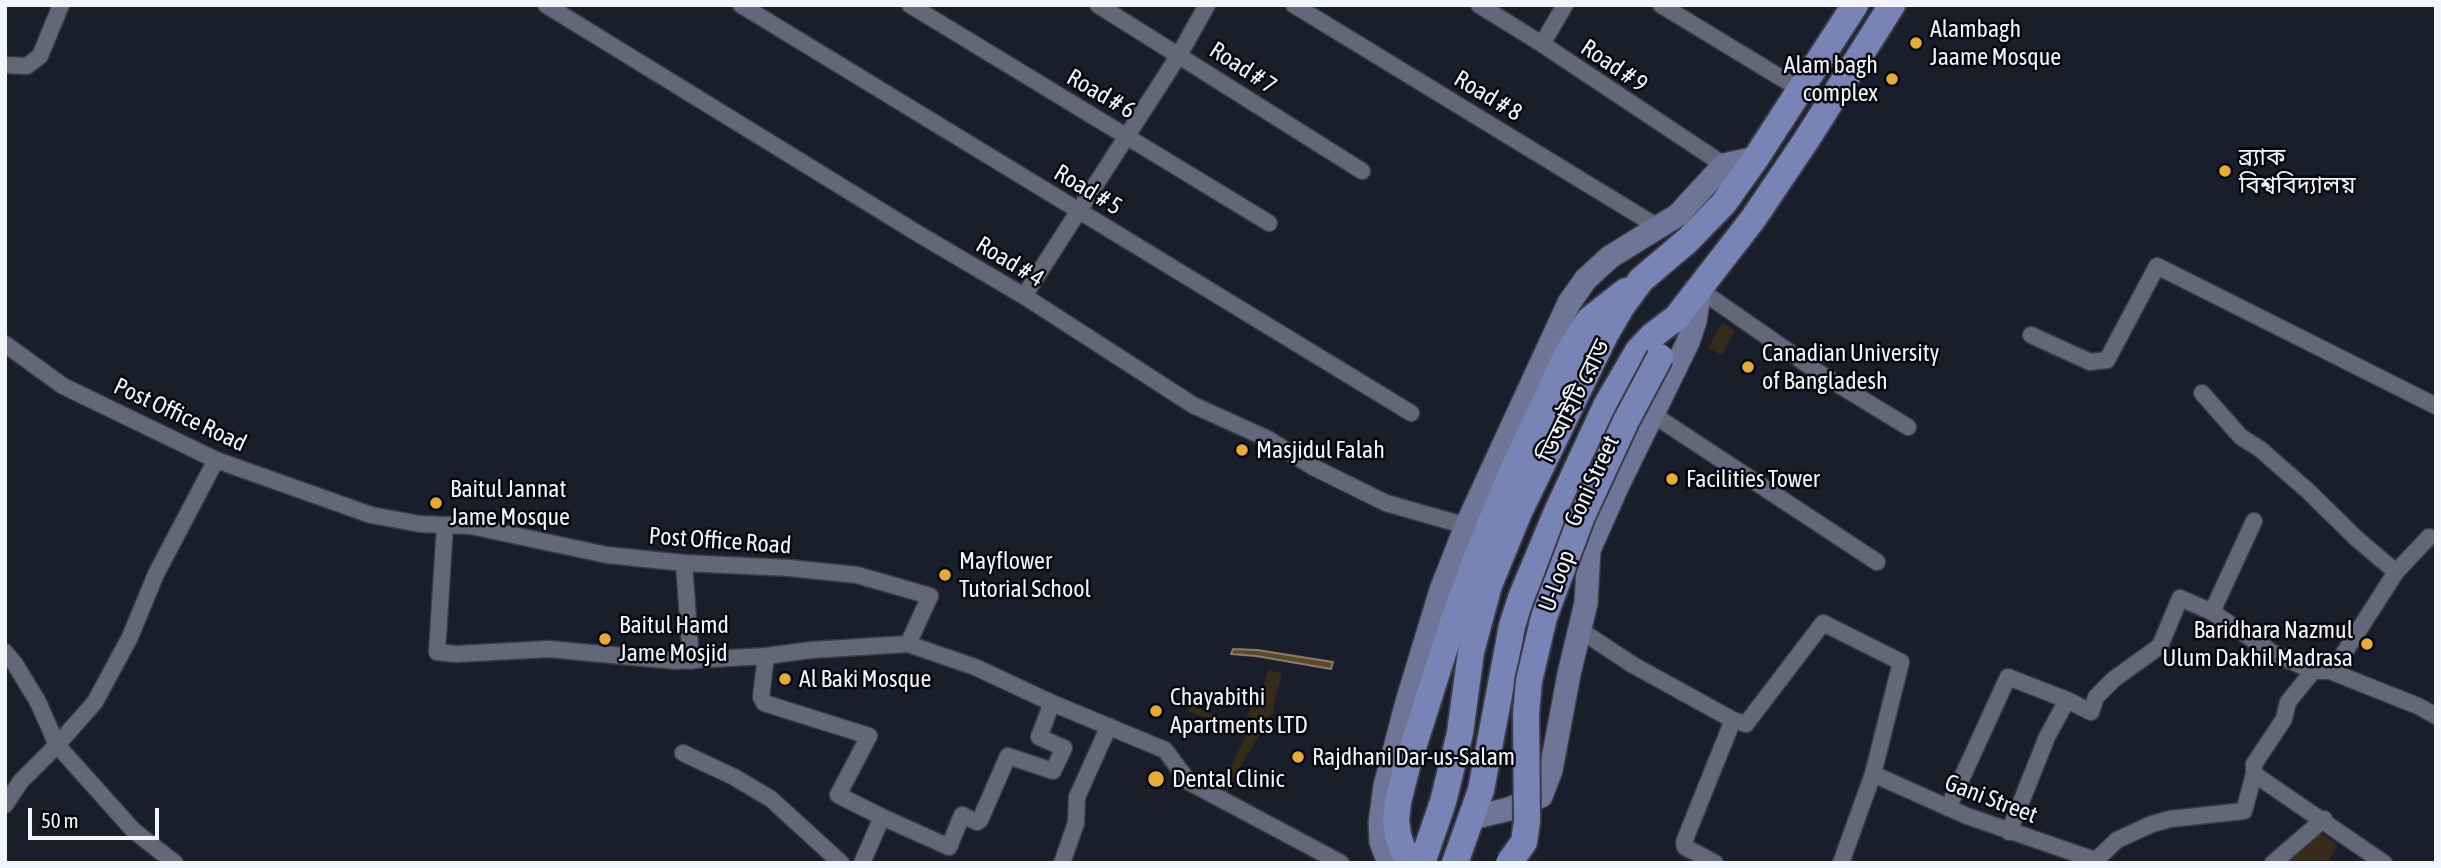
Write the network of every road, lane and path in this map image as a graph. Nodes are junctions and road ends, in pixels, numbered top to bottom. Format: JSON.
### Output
{"nodes":[{"id":1,"x":61,"y":5,"type":"edge"},
{"id":2,"x":546,"y":5,"type":"edge"},
{"id":3,"x":741,"y":5,"type":"edge"},
{"id":4,"x":909,"y":5,"type":"edge"},
{"id":5,"x":1098,"y":5,"type":"edge"},
{"id":6,"x":1207,"y":5,"type":"edge"},
{"id":7,"x":1294,"y":5,"type":"edge"},
{"id":8,"x":1479,"y":5,"type":"edge"},
{"id":9,"x":1565,"y":5,"type":"edge"},
{"id":10,"x":1661,"y":5,"type":"edge"},
{"id":11,"x":1892,"y":5,"type":"edge"},
{"id":12,"x":1847,"y":8,"type":"edge"},
{"id":13,"x":1316,"y":10,"type":"edge"},
{"id":14,"x":1542,"y":44,"type":"junction"},
{"id":15,"x":1179,"y":55,"type":"junction"},
{"id":16,"x":5,"y":65,"type":"edge"},
{"id":17,"x":1801,"y":90,"type":"junction"},
{"id":18,"x":1127,"y":136,"type":"junction"},
{"id":19,"x":1756,"y":158,"type":"junction"},
{"id":20,"x":1724,"y":165,"type":"junction"},
{"id":21,"x":1362,"y":171,"type":"dead end"},
{"id":22,"x":1079,"y":211,"type":"junction"},
{"id":23,"x":1269,"y":223,"type":"dead end"},
{"id":24,"x":1658,"y":227,"type":"junction"},
{"id":25,"x":1641,"y":280,"type":"junction"},
{"id":26,"x":1700,"y":290,"type":"junction"},
{"id":27,"x":1024,"y":296,"type":"junction"},
{"id":28,"x":1678,"y":317,"type":"junction"},
{"id":29,"x":2031,"y":335,"type":"dead end"},
{"id":30,"x":5,"y":344,"type":"edge"},
{"id":31,"x":2202,"y":393,"type":"dead end"},
{"id":32,"x":2436,"y":406,"type":"edge"},
{"id":33,"x":1411,"y":413,"type":"dead end"},
{"id":34,"x":1652,"y":414,"type":"junction"},
{"id":35,"x":1908,"y":427,"type":"dead end"},
{"id":36,"x":216,"y":460,"type":"junction"},
{"id":37,"x":2254,"y":521,"type":"dead end"},
{"id":38,"x":1467,"y":524,"type":"junction"},
{"id":39,"x":445,"y":525,"type":"junction"},
{"id":40,"x":2428,"y":537,"type":"dead end"},
{"id":41,"x":1877,"y":562,"type":"dead end"},
{"id":42,"x":684,"y":563,"type":"junction"},
{"id":43,"x":2396,"y":572,"type":"junction"},
{"id":44,"x":2212,"y":612,"type":"junction"},
{"id":45,"x":1580,"y":629,"type":"junction"},
{"id":46,"x":908,"y":644,"type":"junction"},
{"id":47,"x":5,"y":652,"type":"edge"},
{"id":48,"x":766,"y":656,"type":"junction"},
{"id":49,"x":691,"y":661,"type":"junction"},
{"id":50,"x":2322,"y":671,"type":"junction"},
{"id":51,"x":2067,"y":700,"type":"junction"},
{"id":52,"x":1052,"y":703,"type":"junction"},
{"id":53,"x":2436,"y":716,"type":"edge"},
{"id":54,"x":1733,"y":720,"type":"junction"},
{"id":55,"x":1110,"y":726,"type":"junction"},
{"id":56,"x":57,"y":745,"type":"junction"},
{"id":57,"x":683,"y":753,"type":"dead end"},
{"id":58,"x":1873,"y":774,"type":"junction"},
{"id":59,"x":2254,"y":774,"type":"junction"},
{"id":60,"x":5,"y":805,"type":"edge"},
{"id":61,"x":1948,"y":808,"type":"junction"},
{"id":62,"x":882,"y":817,"type":"junction"},
{"id":63,"x":1472,"y":818,"type":"junction"},
{"id":64,"x":2324,"y":820,"type":"junction"},
{"id":65,"x":2009,"y":832,"type":"junction"},
{"id":66,"x":2094,"y":861,"type":"edge"},
{"id":67,"x":175,"y":863,"type":"edge"},
{"id":68,"x":841,"y":863,"type":"edge"},
{"id":69,"x":862,"y":863,"type":"edge"},
{"id":70,"x":1062,"y":863,"type":"edge"},
{"id":71,"x":1341,"y":863,"type":"edge"},
{"id":72,"x":1389,"y":863,"type":"edge"},
{"id":73,"x":1414,"y":863,"type":"edge"},
{"id":74,"x":1422,"y":863,"type":"edge"},
{"id":75,"x":1455,"y":863,"type":"edge"},
{"id":76,"x":1509,"y":863,"type":"edge"},
{"id":77,"x":1715,"y":863,"type":"edge"},
{"id":78,"x":1841,"y":863,"type":"edge"},
{"id":79,"x":2273,"y":863,"type":"edge"},
{"id":80,"x":2384,"y":863,"type":"edge"}],
"edges":[{"from":1,"to":16,"type":"street"},
{"from":2,"to":27,"type":"street","name":"Road # 4"},
{"from":3,"to":22,"type":"street","name":"Road # 5"},
{"from":4,"to":18,"type":"street","name":"Road # 6"},
{"from":5,"to":15,"type":"street","name":"Road # 7"},
{"from":6,"to":15,"type":"street"},
{"from":7,"to":13,"type":"street","name":"Road # 8"},
{"from":8,"to":14,"type":"street","name":"Road # 9"},
{"from":9,"to":14,"type":"street"},
{"from":10,"to":17,"type":"street"},
{"from":11,"to":26,"type":"main road","name":"ডিআইটি রোড"},
{"from":12,"to":17,"type":"main road","name":"ডিআইটি রোড"},
{"from":13,"to":24,"type":"street","name":"Road # 8"},
{"from":14,"to":20,"type":"street","name":"Road # 9"},
{"from":15,"to":18,"type":"street"},
{"from":15,"to":21,"type":"street","name":"Road # 7"},
{"from":17,"to":19,"type":"main road","name":"ডিআইটি রোড"},
{"from":18,"to":22,"type":"street"},
{"from":18,"to":23,"type":"street","name":"Road # 6"},
{"from":19,"to":20,"type":"street"},
{"from":19,"to":25,"type":"main road","name":"ডিআইটি রোড"},
{"from":20,"to":24,"type":"street"},
{"from":22,"to":27,"type":"street"},
{"from":22,"to":33,"type":"street","name":"Road # 5"},
{"from":24,"to":38,"type":"street"},
{"from":25,"to":73,"type":"main road"},
{"from":25,"to":74,"type":"main road","name":"ডিআইটি রোড"},
{"from":26,"to":28,"type":"main road","name":"ডিআইটি রোড"},
{"from":26,"to":34,"type":"street","name":"Goni Street"},
{"from":26,"to":35,"type":"street"},
{"from":27,"to":38,"type":"street","name":"Road # 4"},
{"from":28,"to":63,"type":"main road","name":"ডিআইটি রোড"},
{"from":28,"to":76,"type":"main road","name":"U-Loop","bridge":true},
{"from":29,"to":32,"type":"street"},
{"from":30,"to":36,"type":"street","name":"Post Office Road"},
{"from":31,"to":43,"type":"street"},
{"from":34,"to":41,"type":"street"},
{"from":34,"to":45,"type":"street","name":"Goni Street"},
{"from":36,"to":39,"type":"street","name":"Post Office Road"},
{"from":36,"to":56,"type":"street"},
{"from":37,"to":44,"type":"street"},
{"from":38,"to":72,"type":"street"},
{"from":39,"to":42,"type":"street","name":"Post Office Road"},
{"from":39,"to":49,"type":"street"},
{"from":40,"to":43,"type":"street"},
{"from":42,"to":46,"type":"street","name":"Post Office Road"},
{"from":42,"to":49,"type":"street"},
{"from":43,"to":50,"type":"street"},
{"from":44,"to":50,"type":"street"},
{"from":44,"to":51,"type":"street"},
{"from":45,"to":54,"type":"street"},
{"from":45,"to":63,"type":"street","name":"Goni Street"},
{"from":46,"to":48,"type":"street"},
{"from":46,"to":52,"type":"street"},
{"from":47,"to":56,"type":"street"},
{"from":48,"to":49,"type":"street"},
{"from":48,"to":62,"type":"street"},
{"from":50,"to":53,"type":"street"},
{"from":50,"to":59,"type":"street"},
{"from":51,"to":61,"type":"street"},
{"from":51,"to":65,"type":"street"},
{"from":52,"to":55,"type":"street"},
{"from":52,"to":62,"type":"street"},
{"from":54,"to":58,"type":"street"},
{"from":54,"to":77,"type":"street"},
{"from":55,"to":70,"type":"street"},
{"from":55,"to":71,"type":"street"},
{"from":56,"to":60,"type":"street"},
{"from":56,"to":67,"type":"street"},
{"from":57,"to":68,"type":"street"},
{"from":58,"to":61,"type":"street","name":"Gani Street"},
{"from":58,"to":78,"type":"street"},
{"from":59,"to":64,"type":"street"},
{"from":59,"to":66,"type":"street"},
{"from":61,"to":65,"type":"street","name":"Gani Street"},
{"from":62,"to":69,"type":"street"},
{"from":63,"to":75,"type":"main road","name":"ডিআইটি রোড"},
{"from":64,"to":79,"type":"street"},
{"from":64,"to":80,"type":"street"},
{"from":65,"to":66,"type":"street","name":"Gani Street"}]}
